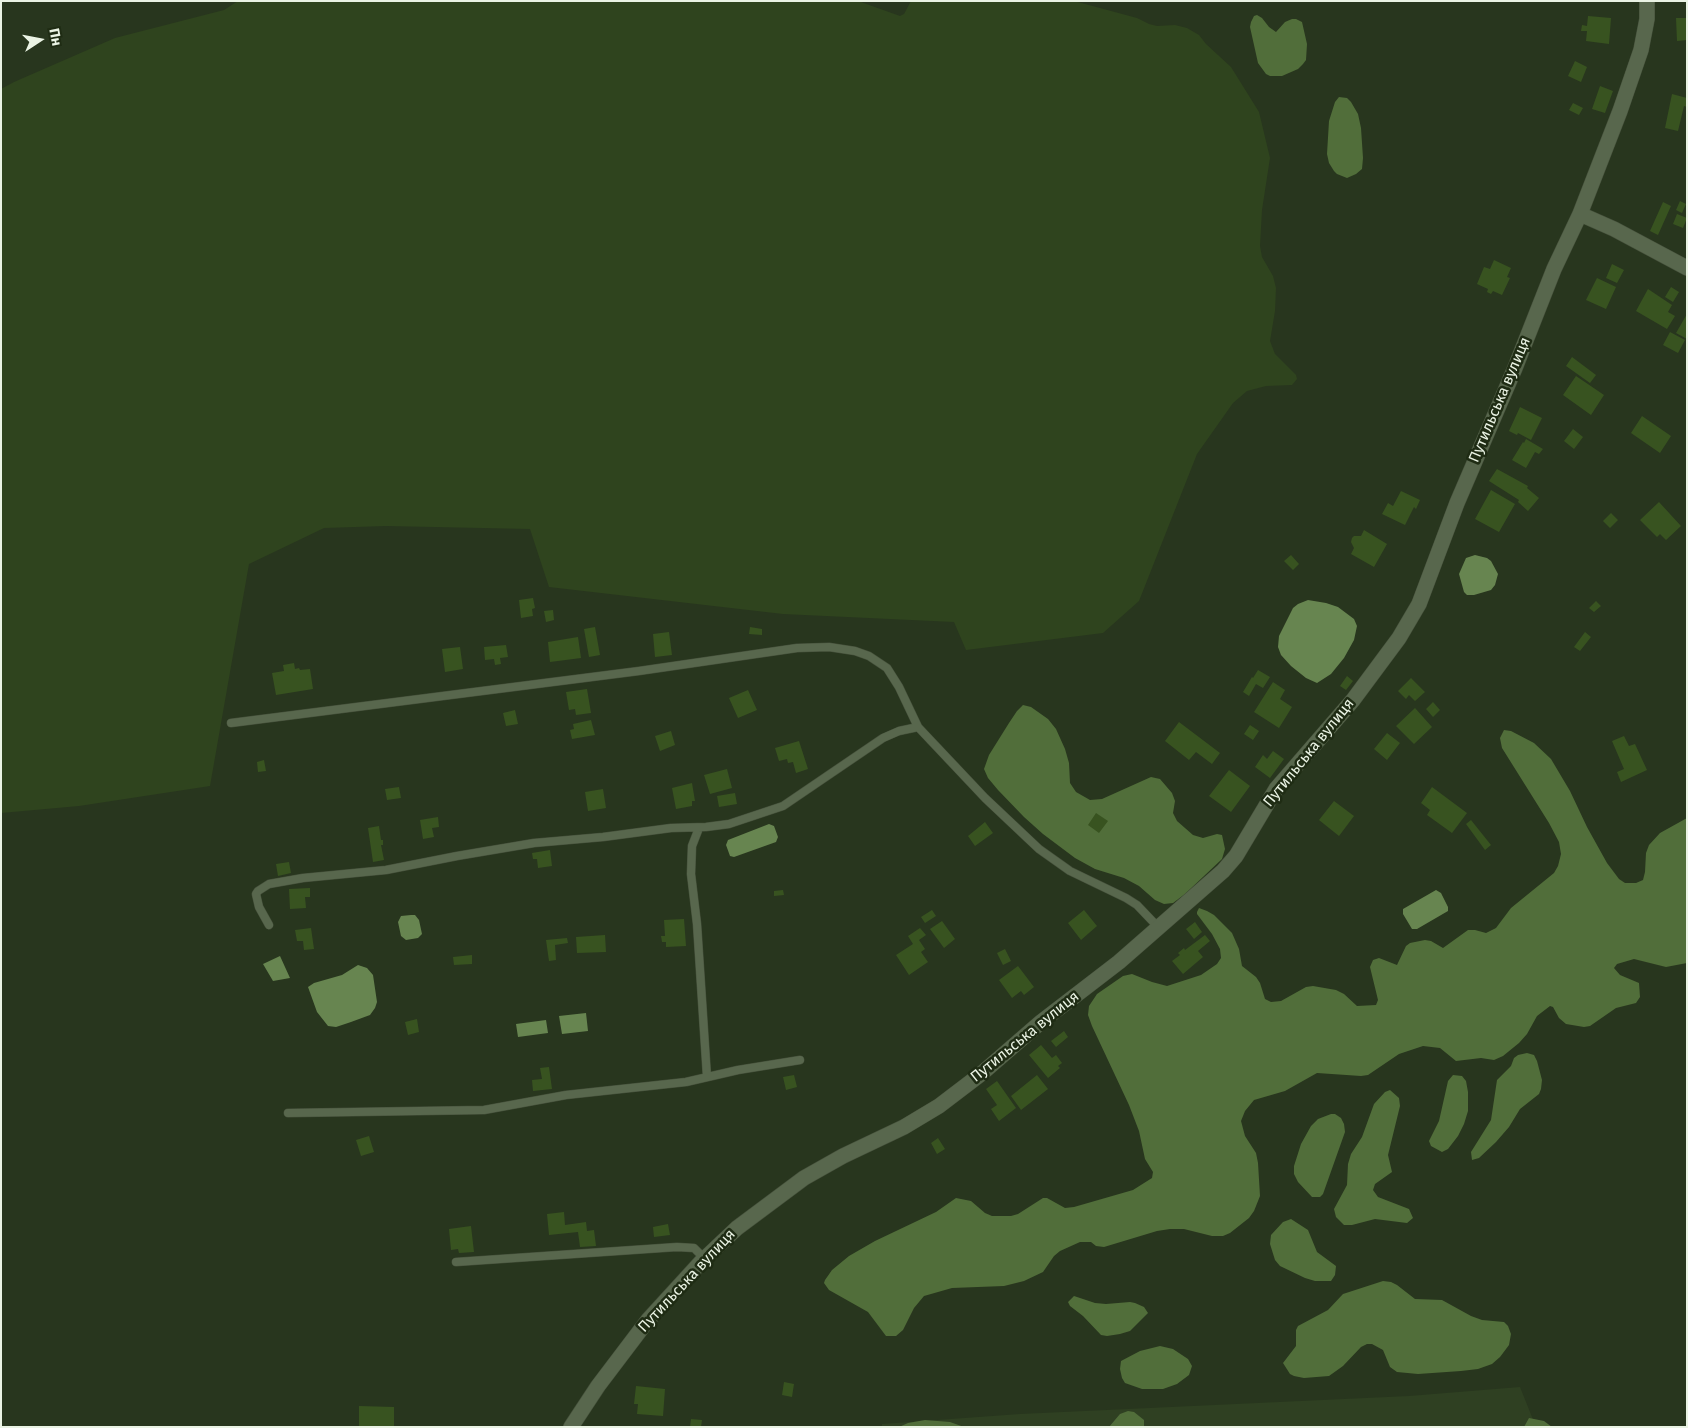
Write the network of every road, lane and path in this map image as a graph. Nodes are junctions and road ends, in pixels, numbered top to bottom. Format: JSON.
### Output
{"nodes":[{"id":1,"x":1647,"y":1,"type":"edge"},
{"id":2,"x":1580,"y":214,"type":"junction"},
{"id":3,"x":1687,"y":268,"type":"edge"},
{"id":4,"x":231,"y":723,"type":"dead end"},
{"id":5,"x":918,"y":727,"type":"junction"},
{"id":6,"x":699,"y":828,"type":"junction"},
{"id":7,"x":269,"y":925,"type":"dead end"},
{"id":8,"x":1158,"y":927,"type":"junction"},
{"id":9,"x":800,"y":1060,"type":"dead end"},
{"id":10,"x":707,"y":1077,"type":"junction"},
{"id":11,"x":288,"y":1113,"type":"dead end"},
{"id":12,"x":705,"y":1259,"type":"junction"},
{"id":13,"x":456,"y":1262,"type":"dead end"},
{"id":14,"x":571,"y":1427,"type":"edge"}],
"edges":[{"from":1,"to":2,"type":"street","name":"Путильська вулиця"},
{"from":2,"to":3,"type":"street"},
{"from":2,"to":8,"type":"street","name":"Путильська вулиця"},
{"from":4,"to":5,"type":"lane"},
{"from":5,"to":6,"type":"lane"},
{"from":5,"to":8,"type":"lane"},
{"from":6,"to":7,"type":"lane"},
{"from":6,"to":10,"type":"lane"},
{"from":8,"to":12,"type":"street","name":"Путильська вулиця"},
{"from":9,"to":10,"type":"lane"},
{"from":10,"to":11,"type":"lane"},
{"from":12,"to":13,"type":"lane"},
{"from":12,"to":14,"type":"street","name":"Путильська вулиця"}]}
